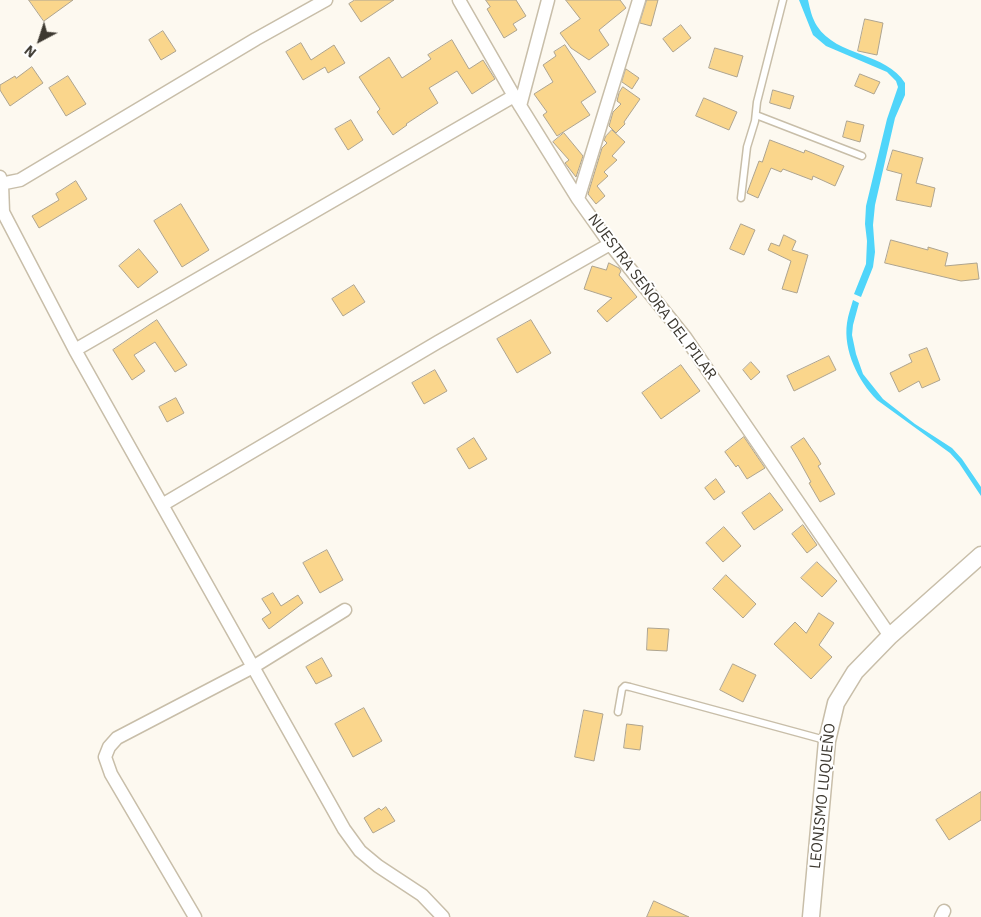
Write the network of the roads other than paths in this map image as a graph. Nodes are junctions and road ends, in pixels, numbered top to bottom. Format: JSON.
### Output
{"nodes":[{"id":1,"x":326,"y":0,"type":"edge"},
{"id":2,"x":459,"y":0,"type":"edge"},
{"id":3,"x":548,"y":0,"type":"edge"},
{"id":4,"x":639,"y":0,"type":"edge"},
{"id":5,"x":783,"y":0,"type":"edge"},
{"id":6,"x":517,"y":101,"type":"junction"},
{"id":7,"x":756,"y":115,"type":"junction"},
{"id":8,"x":862,"y":156,"type":"dead end"},
{"id":9,"x":1,"y":182,"type":"edge"},
{"id":10,"x":741,"y":198,"type":"dead end"},
{"id":11,"x":578,"y":199,"type":"junction"},
{"id":12,"x":610,"y":244,"type":"junction"},
{"id":13,"x":75,"y":350,"type":"junction"},
{"id":14,"x":162,"y":505,"type":"junction"},
{"id":15,"x":981,"y":555,"type":"edge"},
{"id":16,"x":345,"y":610,"type":"dead end"},
{"id":17,"x":890,"y":636,"type":"junction"},
{"id":18,"x":253,"y":667,"type":"junction"},
{"id":19,"x":618,"y":712,"type":"dead end"},
{"id":20,"x":827,"y":741,"type":"junction"},
{"id":21,"x":195,"y":917,"type":"edge"},
{"id":22,"x":443,"y":917,"type":"edge"},
{"id":23,"x":811,"y":917,"type":"edge"}],
"edges":[{"from":1,"to":9,"type":"street"},
{"from":2,"to":6,"type":"street","name":"NUESTRA SEÑORA DEL PILAR"},
{"from":3,"to":6,"type":"street"},
{"from":4,"to":11,"type":"street"},
{"from":5,"to":7,"type":"lane"},
{"from":6,"to":11,"type":"street","name":"NUESTRA SEÑORA DEL PILAR"},
{"from":6,"to":13,"type":"street"},
{"from":7,"to":8,"type":"lane"},
{"from":7,"to":10,"type":"lane"},
{"from":9,"to":13,"type":"street"},
{"from":11,"to":12,"type":"street","name":"NUESTRA SEÑORA DEL PILAR"},
{"from":12,"to":14,"type":"street"},
{"from":12,"to":17,"type":"street","name":"NUESTRA SEÑORA DEL PILAR"},
{"from":13,"to":14,"type":"street"},
{"from":14,"to":18,"type":"street"},
{"from":15,"to":17,"type":"street","name":"LEONISMO LUQUEÑO"},
{"from":16,"to":18,"type":"street"},
{"from":17,"to":20,"type":"street","name":"LEONISMO LUQUEÑO"},
{"from":18,"to":21,"type":"street"},
{"from":18,"to":22,"type":"street"},
{"from":19,"to":20,"type":"lane"},
{"from":20,"to":23,"type":"street","name":"LEONISMO LUQUEÑO"}]}
